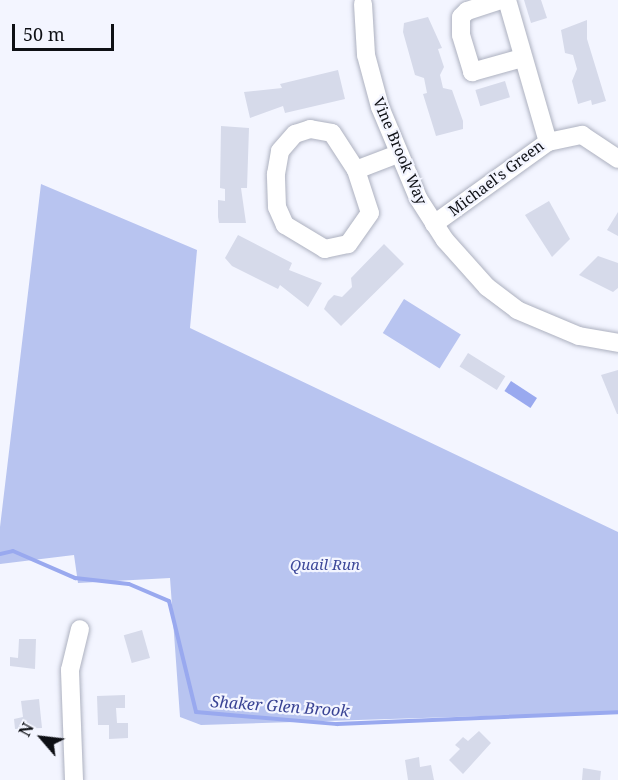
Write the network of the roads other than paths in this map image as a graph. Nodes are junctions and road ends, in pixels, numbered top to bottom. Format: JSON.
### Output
{"nodes":[{"id":1,"x":501,"y":0,"type":"edge"},
{"id":2,"x":507,"y":0,"type":"edge"},
{"id":3,"x":364,"y":1,"type":"edge"},
{"id":4,"x":522,"y":58,"type":"junction"},
{"id":5,"x":548,"y":142,"type":"junction"},
{"id":6,"x":398,"y":154,"type":"junction"},
{"id":7,"x":618,"y":159,"type":"edge"},
{"id":8,"x":356,"y":170,"type":"junction"},
{"id":9,"x":435,"y":224,"type":"junction"},
{"id":10,"x":618,"y":343,"type":"edge"},
{"id":11,"x":80,"y":628,"type":"dead end"},
{"id":12,"x":74,"y":780,"type":"edge"}],
"edges":[{"from":1,"to":4,"type":"street"},
{"from":2,"to":4,"type":"street","name":"Michael's Green"},
{"from":3,"to":6,"type":"street","name":"Vine Brook Way"},
{"from":4,"to":5,"type":"street","name":"Michael's Green"},
{"from":5,"to":7,"type":"street"},
{"from":5,"to":9,"type":"street","name":"Michael's Green"},
{"from":6,"to":8,"type":"street"},
{"from":6,"to":9,"type":"street","name":"Vine Brook Way"},
{"from":8,"to":8,"type":"street"},
{"from":9,"to":10,"type":"street"},
{"from":11,"to":12,"type":"street"}]}
